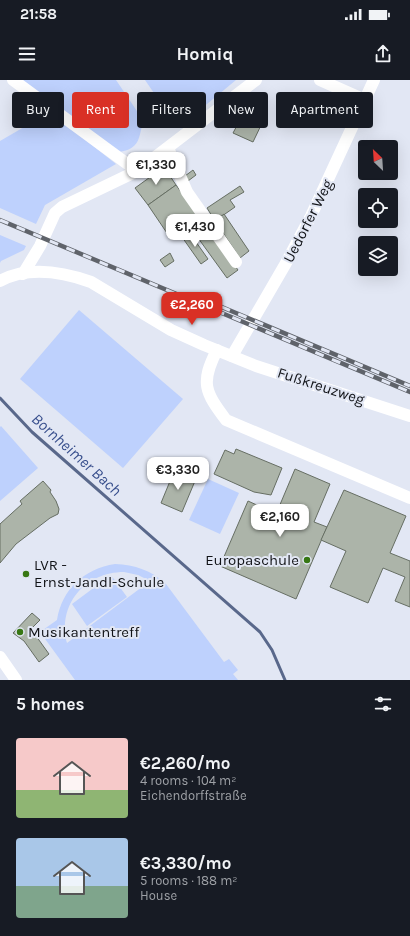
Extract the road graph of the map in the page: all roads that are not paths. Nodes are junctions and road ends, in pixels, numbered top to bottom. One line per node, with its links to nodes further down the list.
1 (13, 80): 9 (street)
2 (256, 80): 8 (street)
3 (320, 80): 5 (street)
4 (374, 80): 6 (street, Uedorfer Weg)
5 (347, 92)
6 (369, 92)
7 (352, 128): 14 (street, Uedorfer Weg)
8 (168, 148): 9 (street); 10 (street)
9 (136, 171): 11 (street)
10 (236, 262)
11 (23, 274): 12 (street, Fußkreuzweg); 13 (street, Fußkreuzweg)
12 (0, 281)
13 (217, 350): 14 (street, Fußkreuzweg); 16 (street)
14 (232, 356): 15 (street, Fußkreuzweg)
15 (410, 416)
16 (410, 498)
17 (0, 657): 18 (street)
18 (16, 680)

